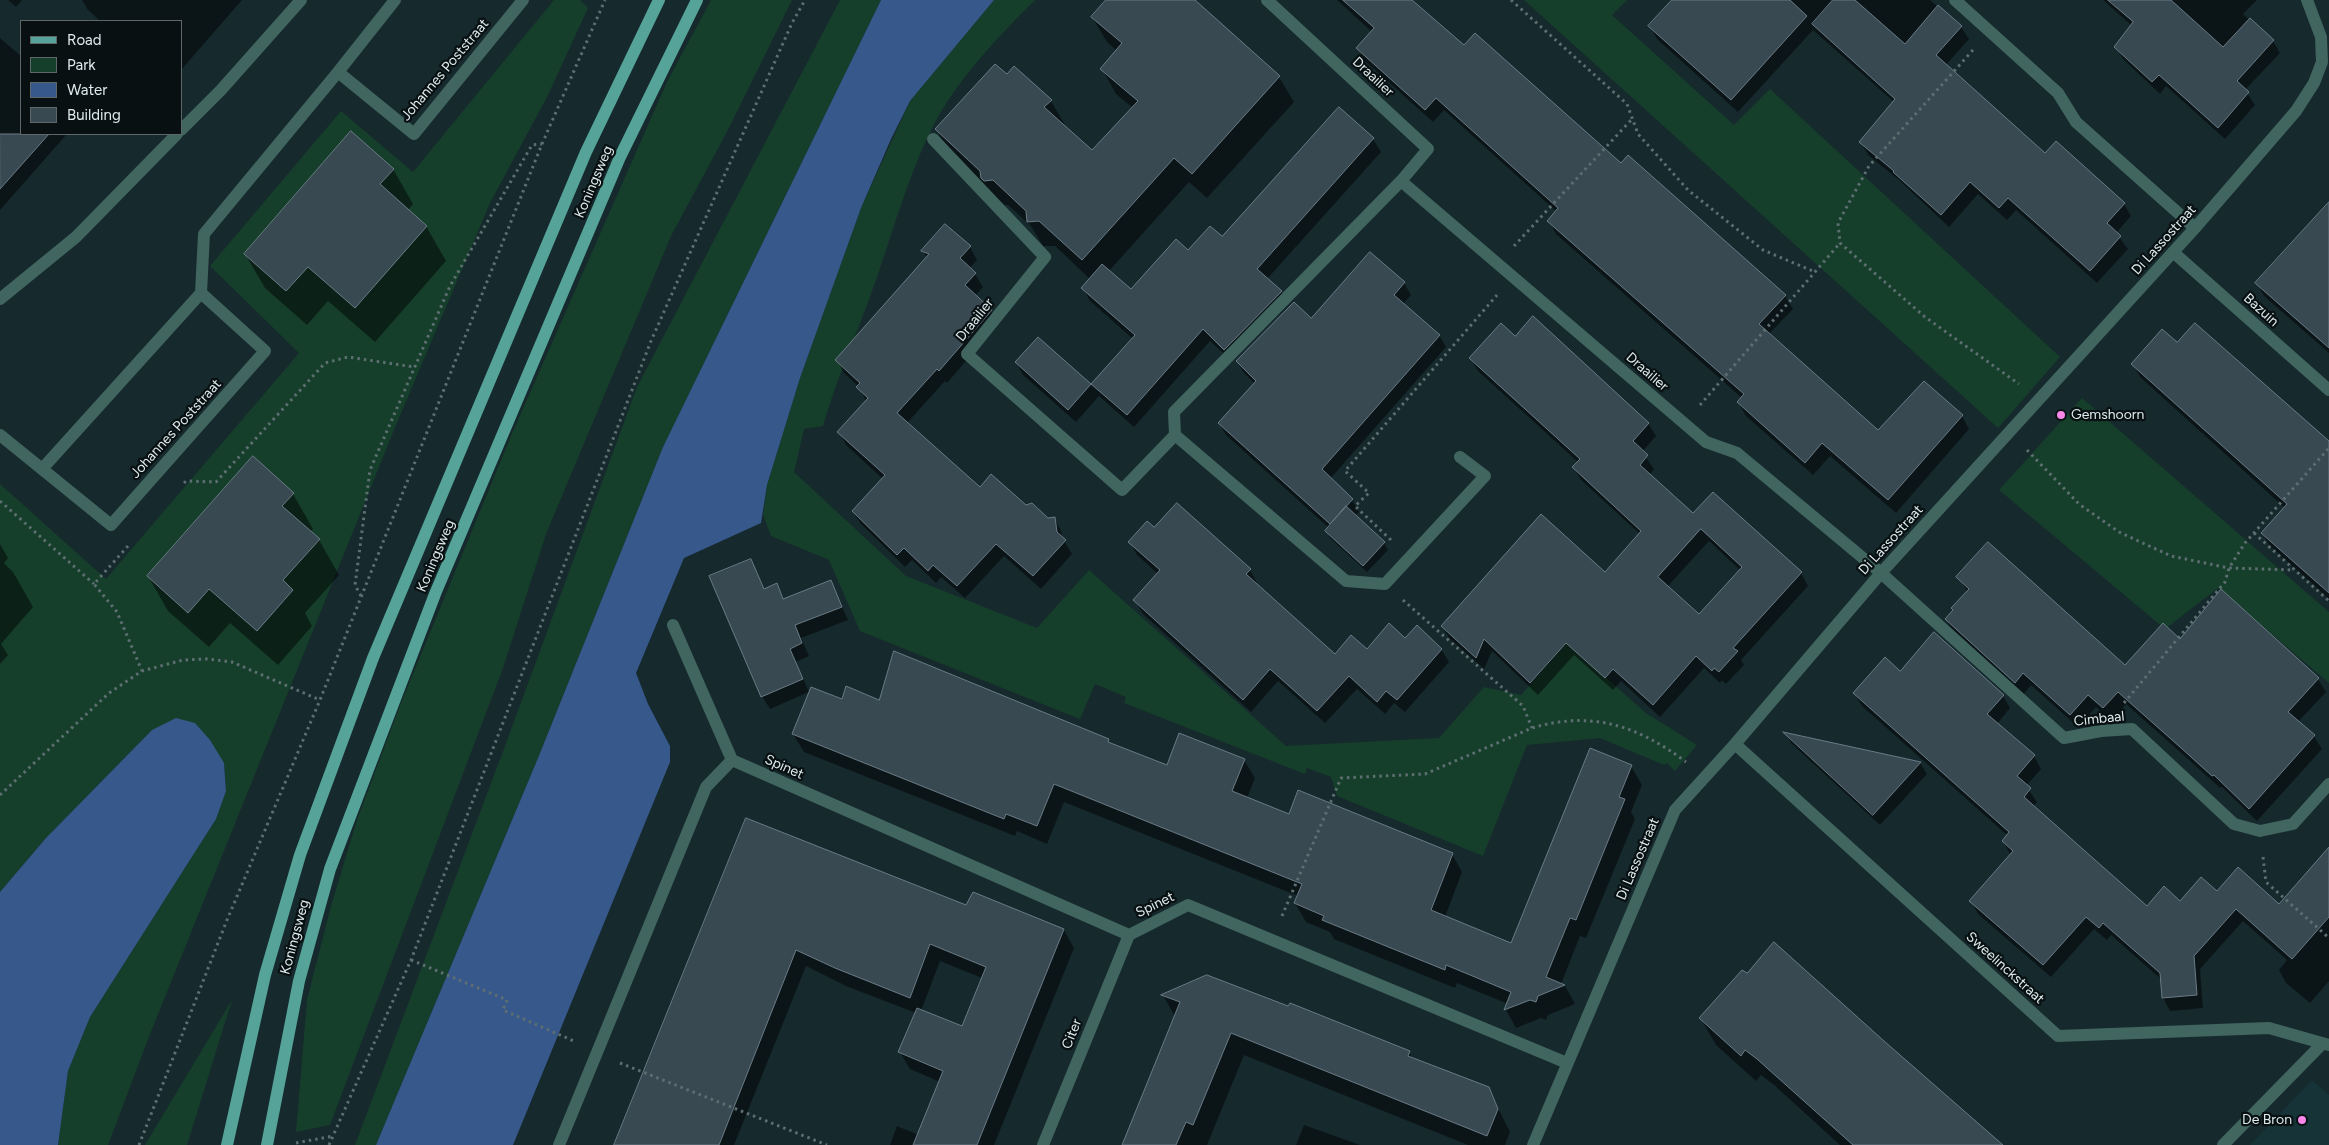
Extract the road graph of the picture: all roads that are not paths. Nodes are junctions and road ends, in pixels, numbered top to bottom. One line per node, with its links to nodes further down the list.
1 (301, 0): 11 (street)
2 (395, 0): 10 (street)
3 (523, 0): 10 (street, Johannes Poststraat)
4 (659, 0): 32 (main road, Koningsweg)
5 (697, 0): 33 (main road, Koningsweg)
6 (1267, 0): 14 (street, Draailier)
7 (1955, 0): 15 (street)
8 (2307, 0): 9 (street, Di Lassostraat)
9 (2325, 37): 15 (street, Di Lassostraat)
10 (338, 72): 17 (street)
11 (182, 129)
12 (177, 135): 18 (street)
13 (933, 140): 20 (street, Draailier)
14 (1401, 180): 20 (street, Draailier); 24 (street, Draailier)
15 (2195, 228): 16 (street, Di Lassostraat)
16 (2173, 252): 19 (street, Bazuin); 24 (street, Di Lassostraat)
17 (201, 293): 23 (street); 23 (street, Johannes Poststraat)
18 (0, 299)
19 (2329, 390)
20 (1175, 435): 22 (street)
21 (0, 436): 23 (street, Johannes Poststraat)
22 (1460, 456)
23 (42, 469)
24 (1881, 573): 26 (street, Di Lassostraat); 28 (street, Cimbaal)
25 (673, 625): 27 (street)
26 (1735, 744): 30 (street, Sweelinckstraat); 31 (street, Di Lassostraat)
27 (732, 760): 29 (street, Spinet); 34 (street)
28 (2329, 784)
29 (1129, 935): 31 (street, Spinet); 35 (street, Citer)
30 (2326, 1045): 37 (street, Sweelinckstraat)
31 (1567, 1062): 36 (street, Di Lassostraat)
32 (227, 1145)
33 (267, 1145)
34 (559, 1145)
35 (1043, 1145)
36 (1533, 1145)
37 (2223, 1145)

